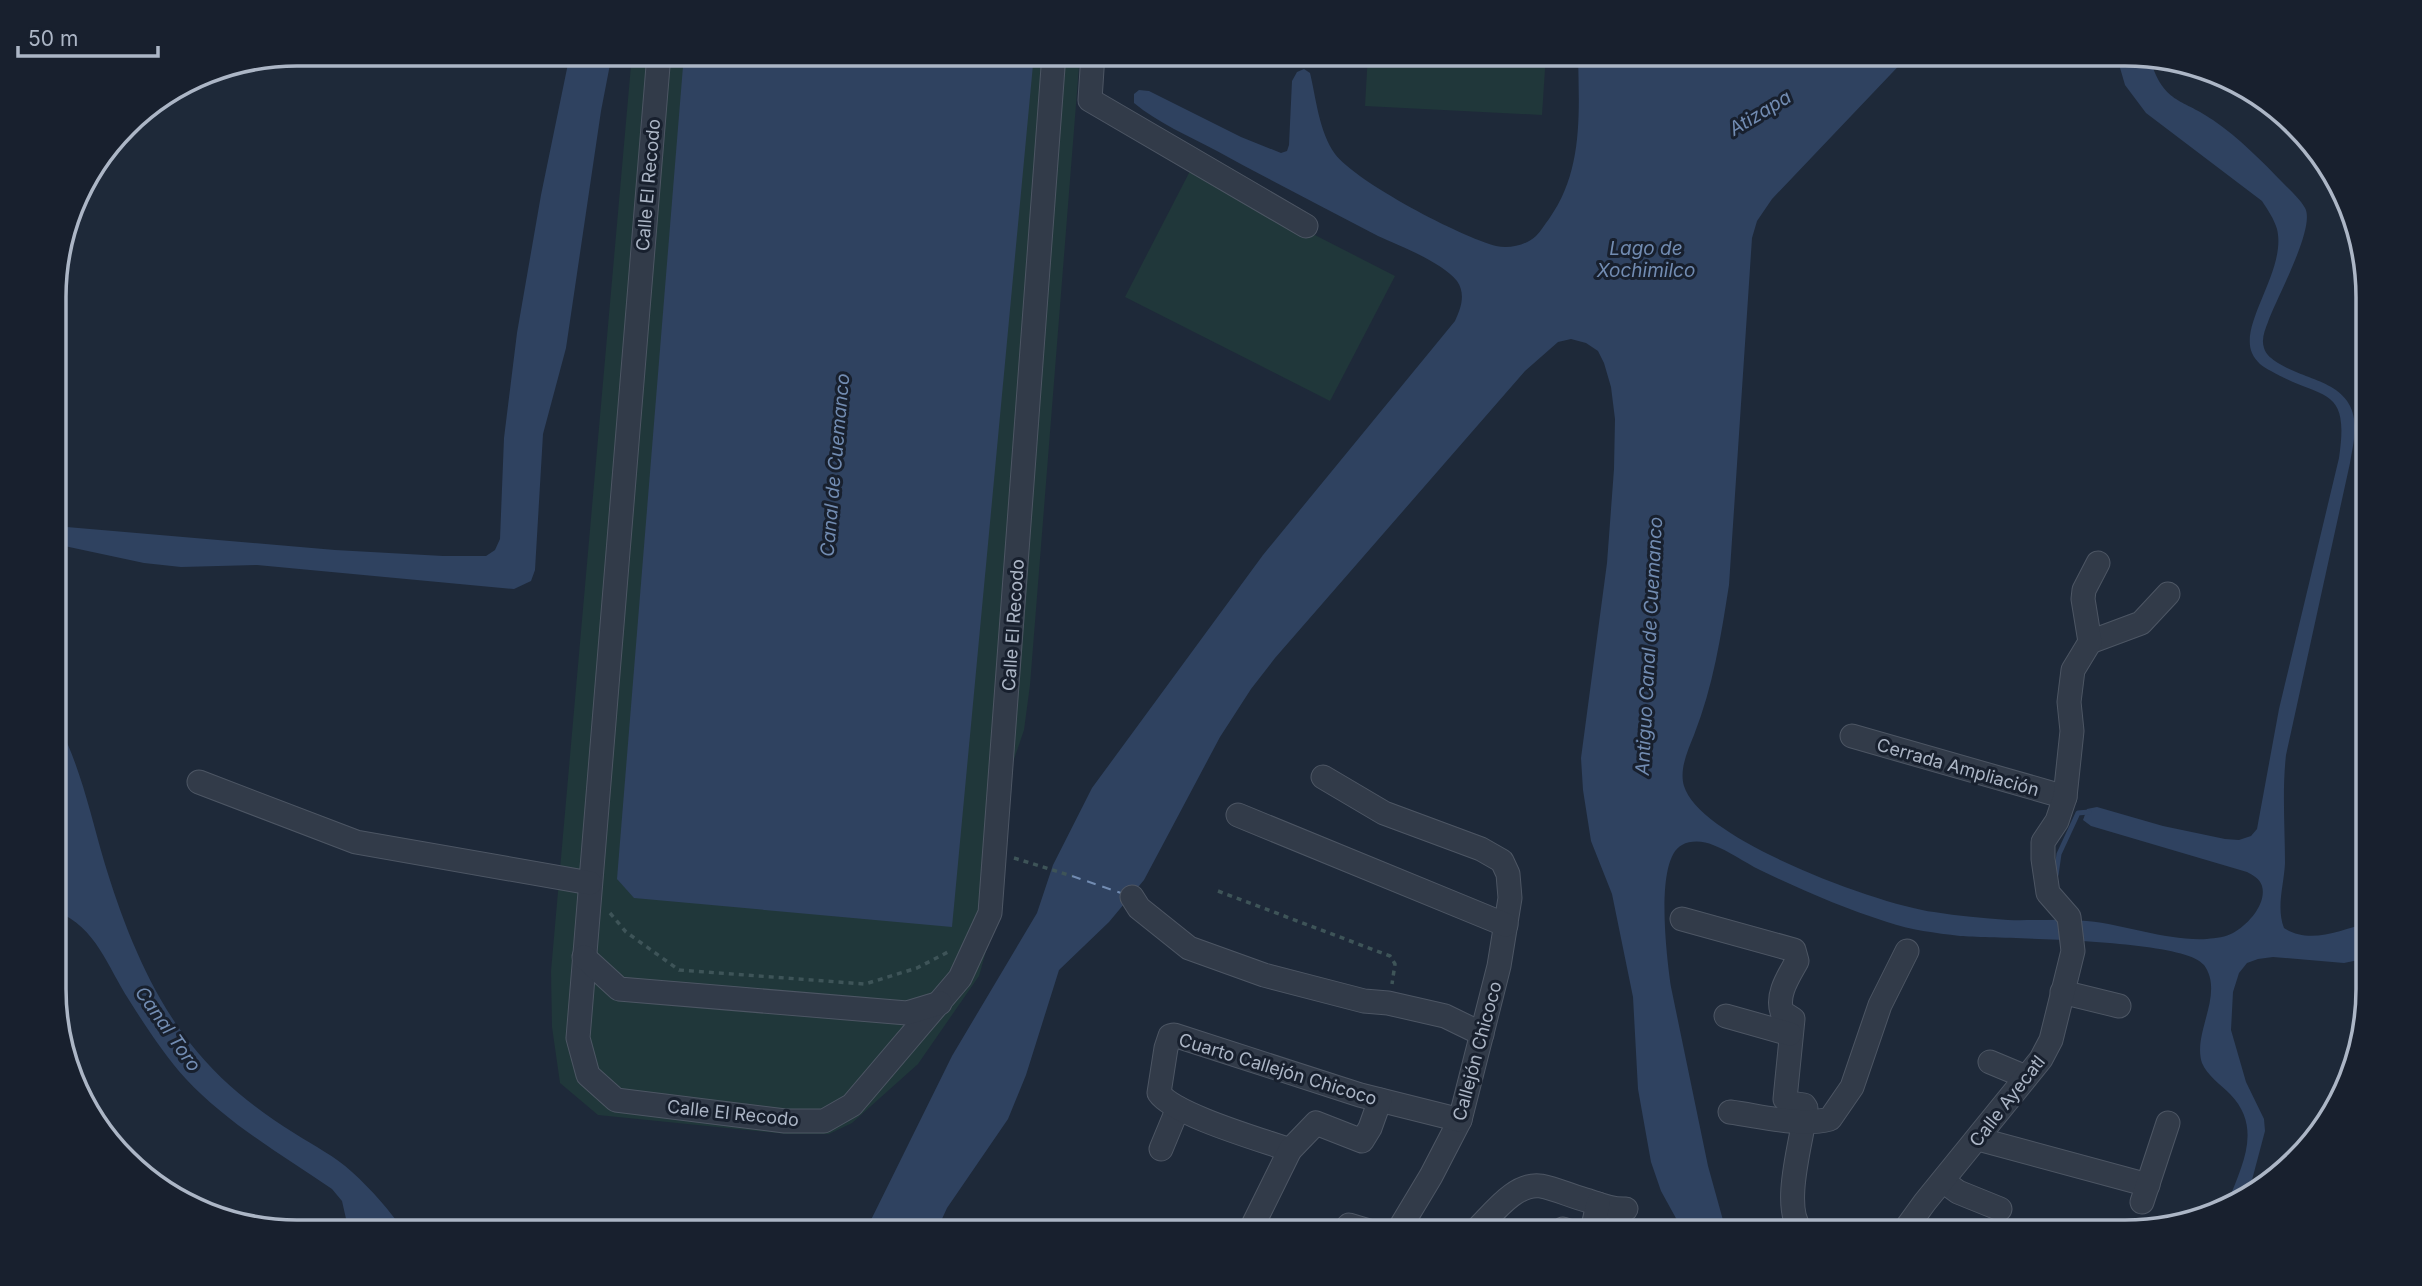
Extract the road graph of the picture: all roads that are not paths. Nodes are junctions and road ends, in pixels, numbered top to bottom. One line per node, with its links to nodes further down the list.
1 (658, 67): 13 (street, Calle El Recodo)
2 (1053, 67): 20 (street, Calle El Recodo)
3 (1092, 67): 4 (street)
4 (1306, 226)
5 (2098, 563): 7 (street)
6 (2168, 594): 7 (street)
7 (2086, 616): 11 (street)
8 (1852, 736): 11 (street, Cerrada Ampliación)
9 (1323, 777): 16 (street, Callejón Chicoco)
10 (199, 782): 13 (street)
11 (2065, 797): 19 (street, Calle Ayecatl)
12 (1238, 815): 16 (street)
13 (590, 886): 18 (street, Calle El Recodo)
14 (1132, 897): 23 (street)
15 (1682, 919): 24 (street)
16 (1506, 925): 23 (street, Callejón Chicoco)
17 (1907, 951): 31 (street)
18 (584, 957): 20 (street); 20 (street, Calle El Recodo)
19 (2062, 992): 21 (street); 26 (street, Calle Ayecatl)
20 (940, 1003)
21 (2119, 1006)
22 (1726, 1016): 24 (street)
23 (1482, 1034): 30 (street, Callejón Chicoco)
24 (1790, 1034): 31 (street)
25 (1990, 1062): 26 (street)
26 (2026, 1077): 33 (street, Calle Ayecatl)
27 (1380, 1100): 28 (street, Cuarto Callejón Chicoco); 30 (street, Cuarto Callejón Chicoco); 35 (street)
28 (1178, 1108): 34 (street); 35 (street)
29 (1730, 1112): 31 (street)
30 (1460, 1120): 41 (street, Callejón Chicoco)
31 (1805, 1122): 44 (street)
32 (2168, 1123): 33 (street)
33 (1978, 1139): 36 (street, Calle Ayecatl)
34 (1161, 1149)
35 (1290, 1150): 40 (street)
36 (1943, 1181): 39 (street); 45 (street, Calle Ayecatl)
37 (1598, 1204): 38 (street); 42 (street); 43 (street)
38 (1626, 1209)
39 (2000, 1209)
40 (1256, 1219)
41 (1404, 1219)
42 (1488, 1219)
43 (1595, 1219)
44 (1795, 1219)
45 (1915, 1219)

